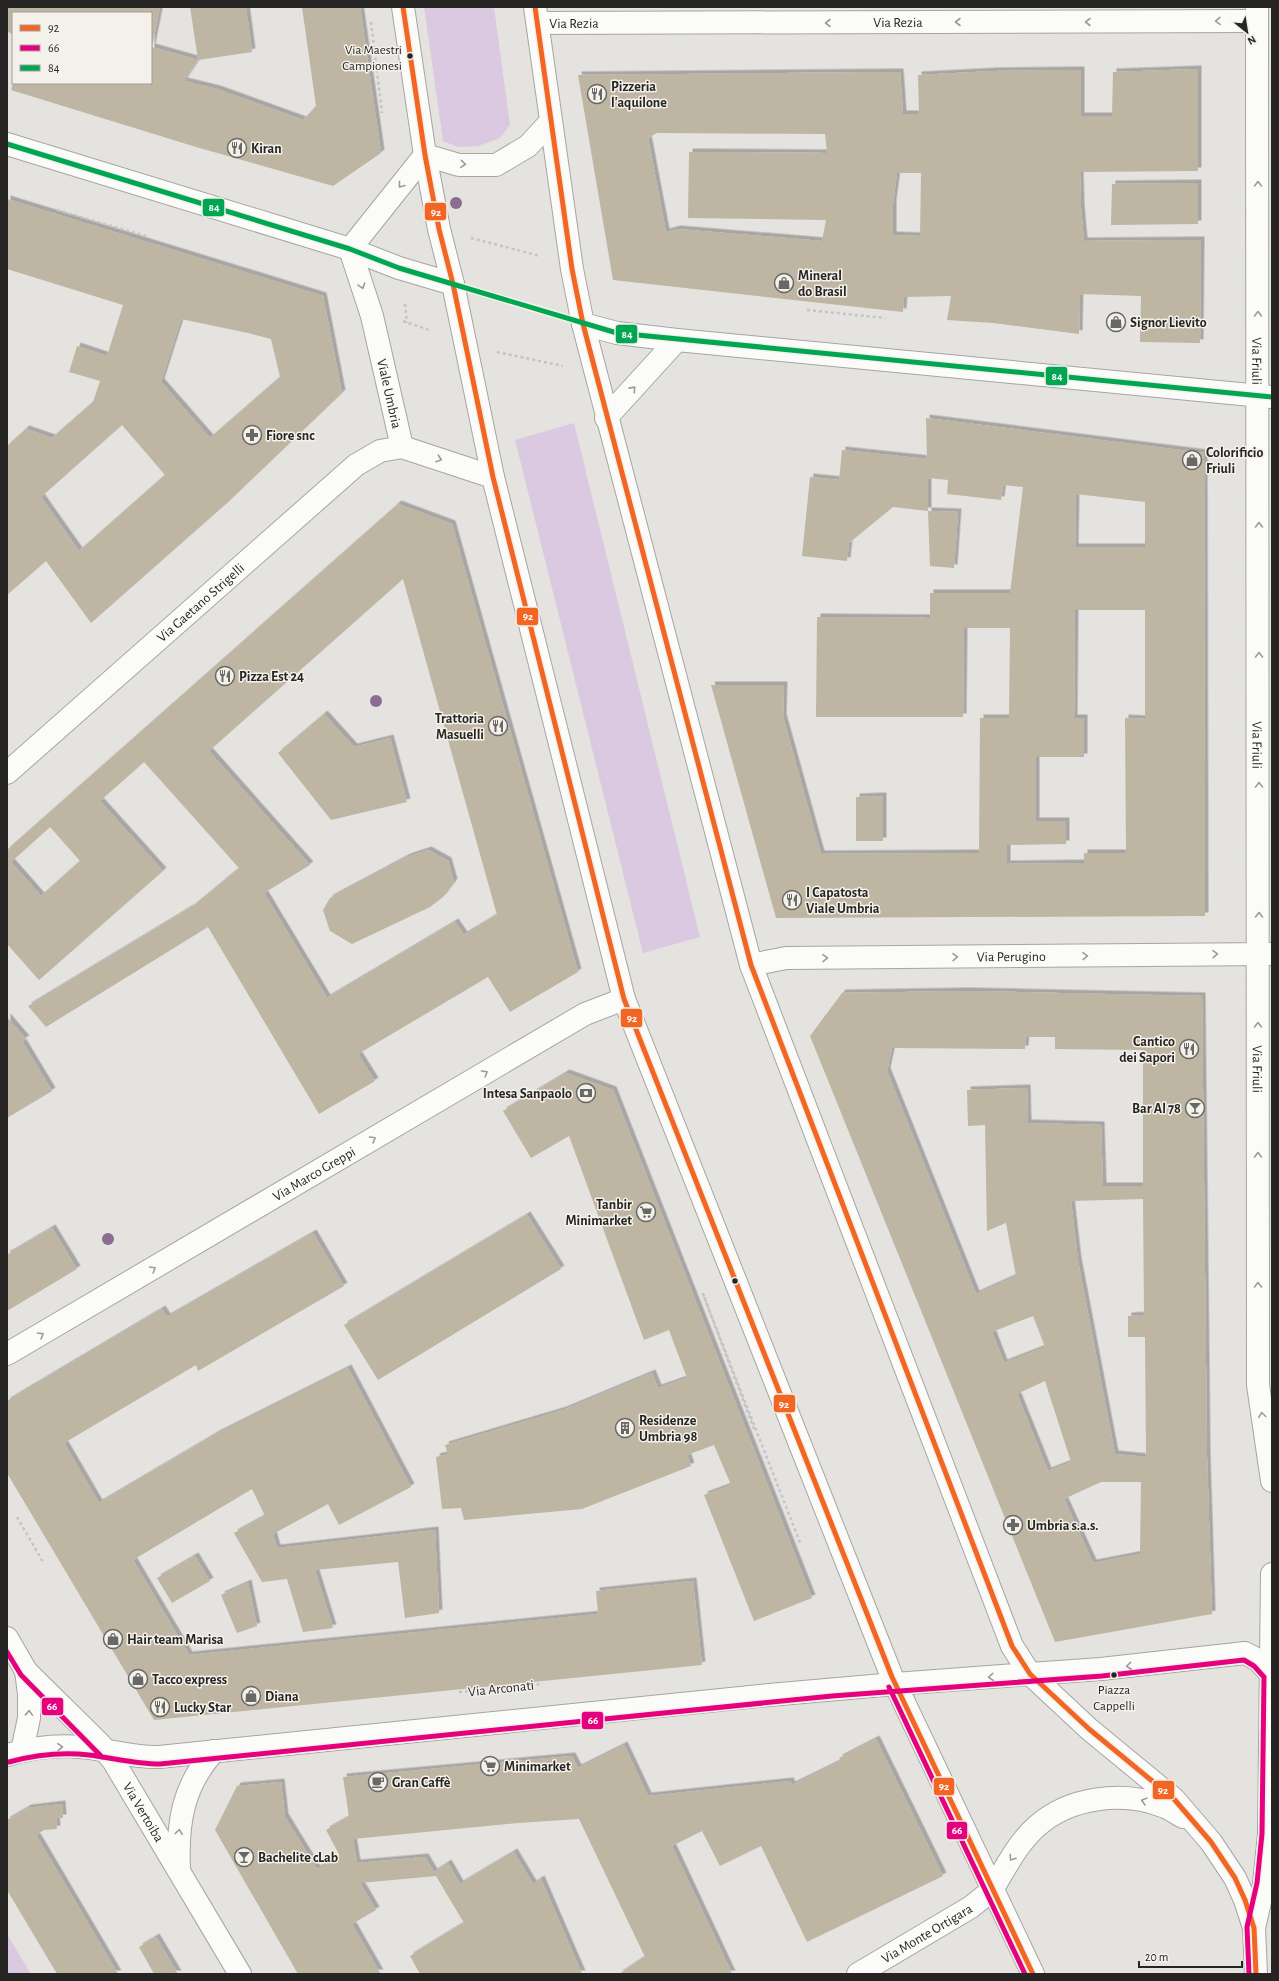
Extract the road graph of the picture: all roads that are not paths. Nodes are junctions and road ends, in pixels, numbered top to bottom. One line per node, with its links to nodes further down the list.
1 (403, 7): 6 (street)
2 (1257, 14): 3 (street, Via Rezia, one-way to 3); 11 (street, Via Friuli, one-way to 2)
3 (537, 15): 4 (street)
4 (551, 121): 6 (street, one-way to 4); 9 (street)
5 (7, 144): 7 (street)
6 (425, 155): 7 (street, one-way to 7); 8 (street)
7 (350, 249): 8 (street); 13 (street, Viale Umbria, one-way to 13)
8 (453, 284): 14 (street)
9 (583, 324): 10 (street); 12 (street)
10 (677, 340): 11 (street); 12 (street, one-way to 10)
11 (1265, 396): 16 (street, Via Friuli, one-way to 11)
12 (606, 418): 17 (street)
13 (402, 446): 14 (street, Viale Umbria, one-way to 14); 15 (street, Via Gaetano Strigelli)
14 (493, 477): 18 (street)
15 (7, 773)
16 (1265, 954): 17 (street, Via Perugino, one-way to 16); 20 (street, Via Friuli, one-way to 16)
17 (751, 965): 24 (street)
18 (624, 999): 19 (street, Via Marco Greppi, one-way to 18); 26 (street)
19 (7, 1354)
20 (1272, 1481)
21 (1272, 1574): 25 (street)
22 (7, 1638): 23 (street)
23 (26, 1670): 28 (street, Via Vertoiba); 29 (street, one-way to 23)
24 (1030, 1674): 25 (street, one-way to 24); 26 (street, one-way to 26); 30 (street)
25 (1272, 1674): 33 (street)
26 (895, 1684): 27 (street); 32 (street)
27 (214, 1751): 28 (street); 31 (street, Via Vertoiba, one-way to 27)
28 (107, 1752): 29 (street, one-way to 28); 31 (street, Via Vertoiba)
29 (14, 1753)
30 (1211, 1842): 32 (street, Via Monte Ortigara, one-way to 32); 33 (street)
31 (179, 1871): 34 (street, Via Vertoiba)
32 (992, 1890): 35 (street, Via Monte Ortigara); 36 (street)
33 (1254, 1928): 37 (street)
34 (240, 1974)
35 (858, 1974)
36 (1033, 1974)
37 (1256, 1974)

